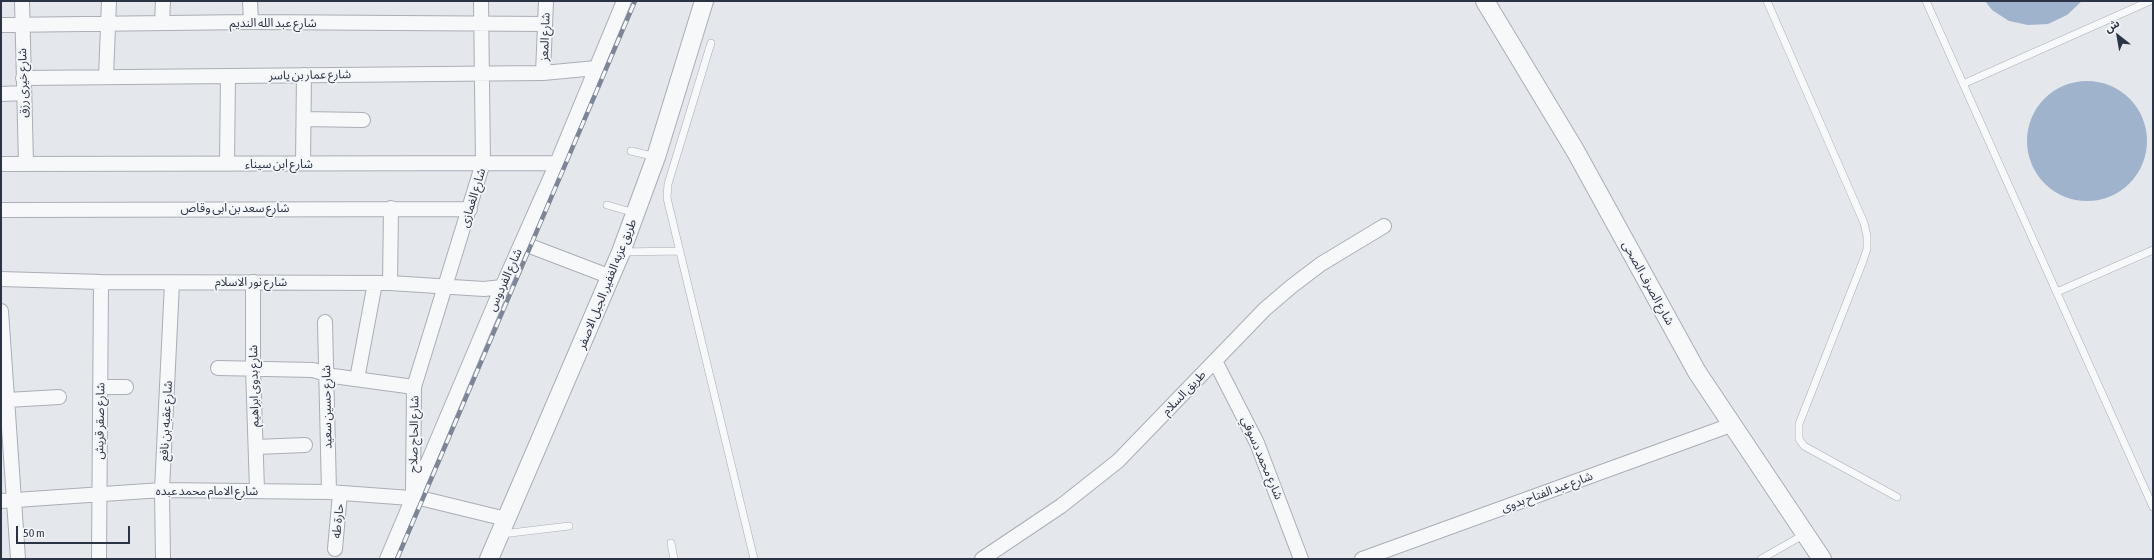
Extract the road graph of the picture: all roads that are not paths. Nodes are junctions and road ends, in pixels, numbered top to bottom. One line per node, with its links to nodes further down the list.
1 (22, 1): 18 (street, شارع خيرى رزق)
2 (109, 1): 14 (street)
3 (163, 1): 15 (street)
4 (250, 1): 13 (street)
5 (481, 1): 16 (street, شارع الغمازى)
6 (546, 1): 17 (street, شارع المعز)
7 (624, 1): 21 (street, شارع الفردوس)
8 (704, 1): 34 (street, طريق عزبه الغفير, الجبل الاصفر)
9 (1485, 1): 73 (street, شارع الصرف الصحى)
10 (1767, 1): 80 (lane)
11 (1926, 1): 28 (lane)
12 (2150, 1): 28 (lane)
13 (250, 22): 15 (street, شارع عبد الله النديم); 16 (street, شارع عبد الله النديم)
14 (108, 24): 15 (street, شارع عبد الله النديم); 18 (street, شارع عبد الله النديم); 26 (street)
15 (162, 24)
16 (482, 24): 17 (street, شارع عبد الله النديم); 23 (street, شارع الغمازى)
17 (545, 24): 22 (street, شارع المعز)
18 (22, 25): 19 (street, شارع عبد الله النديم); 27 (street, شارع خيرى رزق)
19 (1, 26)
20 (711, 43): 48 (lane)
21 (596, 68): 22 (street, شارع عمار بن ياسر); 37 (street, شارع الفردوس)
22 (543, 73): 23 (street, شارع عمار بن ياسر)
23 (484, 74): 24 (street, شارع عمار بن ياسر); 36 (street, شارع الغمازى)
24 (304, 75): 25 (street, شارع عمار بن ياسر); 31 (street)
25 (228, 76): 26 (street, شارع عمار بن ياسر); 40 (street)
26 (106, 77): 27 (street, شارع عمار بن ياسر)
27 (23, 78): 29 (street, شارع خيرى رزق)
28 (1963, 84): 60 (lane)
29 (24, 93): 30 (street); 39 (street, شارع خيرى رزق)
30 (1, 94)
31 (304, 119): 32 (street); 35 (street)
32 (363, 120)
33 (631, 151): 34 (lane)
34 (656, 157): 45 (street, طريق عزبه الغفير, الجبل الاصفر)
35 (303, 163): 36 (street, شارع ابن سيناء); 40 (street, شارع ابن سيناء)
36 (483, 163): 37 (street, شارع ابن سيناء); 43 (street, شارع الغمازى)
37 (557, 163): 47 (street, شارع الفردوس)
38 (1, 164): 39 (street, شارع ابن سيناء)
39 (26, 164): 40 (street, شارع ابن سيناء)
40 (227, 164)
41 (607, 205): 45 (lane)
42 (391, 208): 43 (street, شارع سعد بن ابى وقاص); 44 (street, شارع سعد بن ابى وقاص); 57 (street)
43 (470, 209): 58 (street, شارع الغمازى)
44 (1, 210)
45 (635, 214): 50 (street, طريق عزبه الغفير, الجبل الاصفر)
46 (1384, 226): 63 (street, طريق السلام)
47 (522, 243): 51 (street); 59 (street, شارع الفردوس)
48 (680, 250): 50 (lane); 95 (lane)
49 (2153, 250): 60 (lane)
50 (621, 252): 51 (street, طريق عزبه الغفير, الجبل الاصفر)
51 (611, 277): 84 (street, طريق عزبه الغفير, الجبل الاصفر)
52 (1, 279): 53 (street, شارع نور الاسلام)
53 (101, 282): 55 (street, شارع نور الاسلام); 68 (street, شارع صقر قريش)
54 (253, 282): 55 (street, شارع نور الاسلام); 56 (street, شارع نور الاسلام); 65 (street, شارع بدوى ابراهيم)
55 (172, 283): 76 (street, شارع عقبه بن نافع)
56 (375, 283): 57 (street, شارع نور الاسلام); 67 (street)
57 (390, 283): 58 (street, شارع نور الاسلام)
58 (446, 285): 59 (street, شارع نور الاسلام); 70 (street, شارع الغمازى)
59 (502, 287): 81 (street, شارع الفردوس)
60 (2057, 292): 83 (lane)
61 (1, 311): 72 (street)
62 (325, 322): 66 (street, شارع حسين سعيد)
63 (1215, 361): 96 (street, طريق السلام); 97 (street, شارع محمد دسوقي)
64 (218, 368): 65 (street, شارع الحاج صلاح)
65 (253, 368): 66 (street, شارع الحاج صلاح); 75 (street, شارع بدوى ابراهيم)
66 (326, 375): 67 (street, شارع الحاج صلاح); 78 (street, شارع حسين سعيد)
67 (357, 379): 70 (street, شارع الحاج صلاح)
68 (100, 387): 69 (street); 79 (street, شارع صقر قريش)
69 (126, 387)
70 (414, 387): 81 (street, شارع الحاج صلاح)
71 (59, 397): 72 (street)
72 (7, 400): 82 (street)
73 (1731, 424): 86 (street, شارع الصرف الصحى); 98 (street, شارع عبد الفتاح بدوى)
74 (304, 445): 75 (street)
75 (256, 447): 77 (street, شارع بدوى ابراهيم)
76 (162, 490): 77 (street, شارع الامام محمد عبده); 79 (street, شارع الامام محمد عبده); 91 (street, شارع عقبه بن نافع)
77 (257, 490): 78 (street, شارع الامام محمد عبده)
78 (335, 493): 81 (street, شارع الامام محمد عبده); 88 (street, حارة طه)
79 (99, 494): 82 (street, شارع الامام محمد عبده); 90 (street, شارع صقر قريش)
80 (1898, 497)
81 (413, 498): 84 (street, شارع الامام محمد عبده); 92 (street, شارع الفردوس)
82 (7, 500): 89 (street)
83 (2153, 507)
84 (503, 526): 85 (lane); 93 (street, طريق عزبه الغفير, الجبل الاصفر)
85 (569, 526)
86 (1805, 534): 99 (lane); 100 (street, شارع الصرف الصحى)
87 (671, 543): 94 (lane)
88 (335, 549)
89 (18, 559)
90 (99, 559)
91 (163, 559)
92 (387, 559)
93 (490, 559)
94 (674, 559)
95 (754, 559)
96 (982, 559)
97 (1301, 559)
98 (1362, 559)
99 (1761, 559)
100 (1822, 559)

